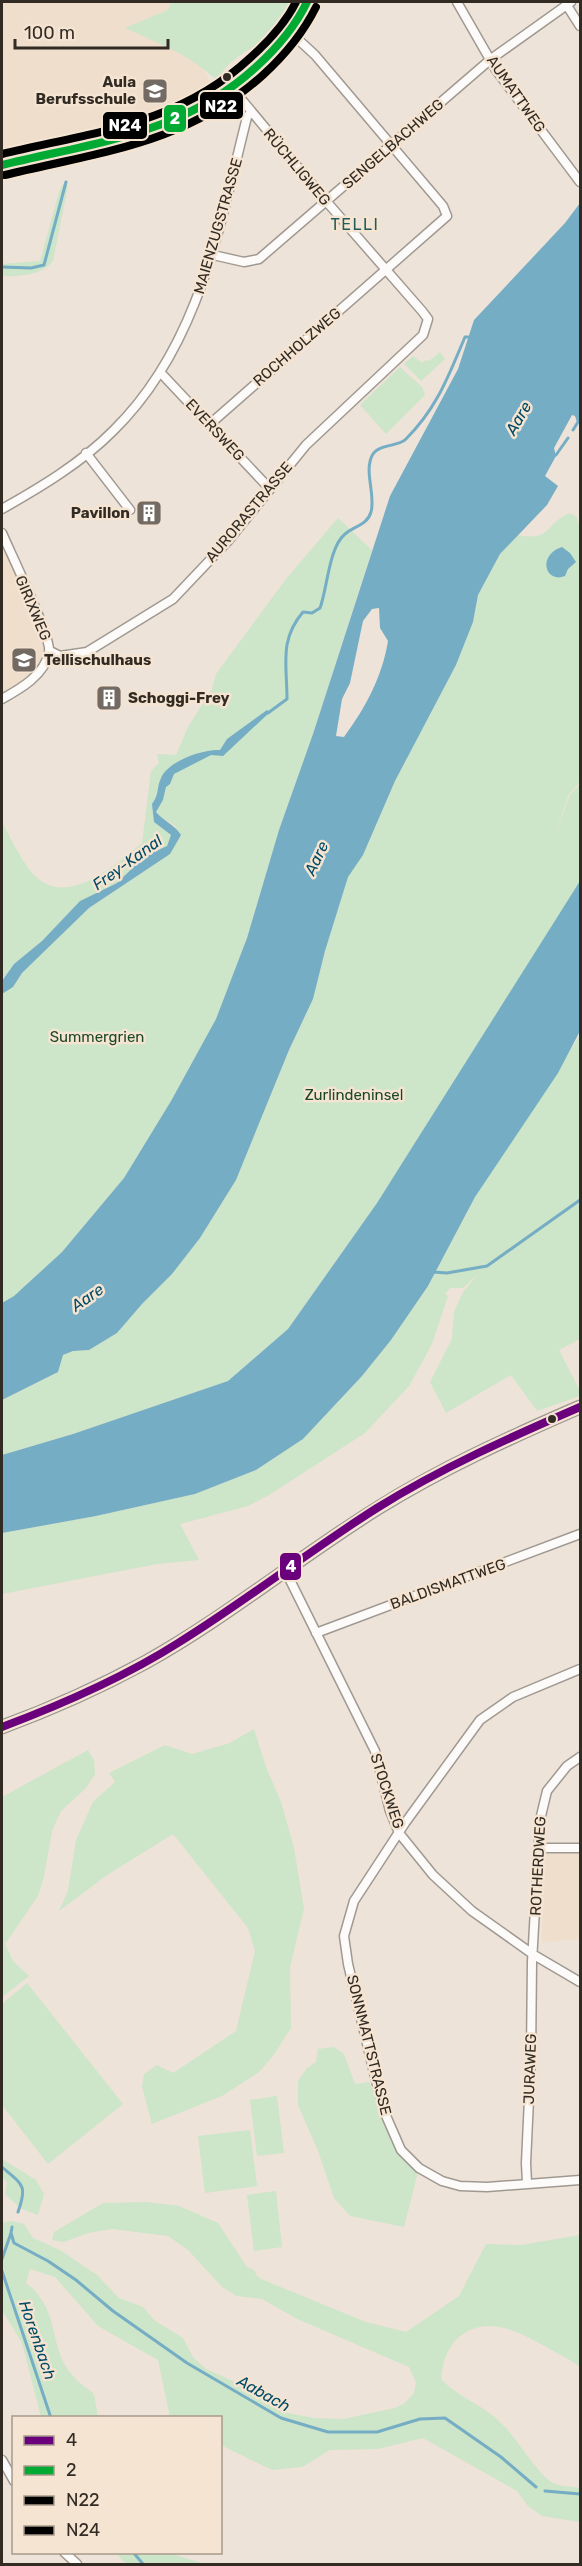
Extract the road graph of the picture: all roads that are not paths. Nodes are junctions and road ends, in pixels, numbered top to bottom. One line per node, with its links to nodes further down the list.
1 (308, 2): 5 (main road)
2 (457, 2): 6 (street, AUMATTWEG)
3 (568, 3): 4 (street, SENGELBACHWEG); 6 (street, SENGELBACHWEG)
4 (580, 26)
5 (290, 32): 7 (main road); 9 (street)
6 (491, 59): 9 (street, SENGELBACHWEG); 11 (street, AUMATTWEG)
7 (232, 88): 8 (street, RÜCHLIGWEG); 10 (main road)
8 (251, 112): 12 (street, RÜCHLIGWEG); 13 (street, MAIENZUGSTRASSE)
9 (393, 145): 12 (street, SENGELBACHWEG); 14 (street, ROCHHOLZWEG)
10 (2, 165)
11 (580, 182)
12 (326, 201): 13 (street, SENGELBACHWEG); 14 (street, RÜCHLIGWEG)
13 (213, 255): 16 (street, MAIENZUGSTRASSE)
14 (385, 270): 15 (street, RÜCHLIGWEG); 17 (street, ROCHHOLZWEG)
15 (426, 329): 19 (street, AURORASTRASSE)
16 (160, 372): 17 (street, EVERSWEG); 18 (street, MAIENZUGSTRASSE)
17 (210, 424): 19 (street, EVERSWEG)
18 (86, 453): 20 (street, MAIENZUGSTRASSE); 21 (street)
19 (269, 488): 23 (street, AURORASTRASSE)
20 (2, 509)
21 (130, 510)
22 (2, 533): 23 (street, GIRIXWEG)
23 (50, 651): 24 (street, GIRIXWEG)
24 (2, 699)
25 (580, 1407): 27 (main road)
26 (580, 1534): 28 (street, BALDISMATTWEG)
27 (285, 1570): 28 (street, STOCKWEG); 30 (main road)
28 (316, 1633): 32 (street, STOCKWEG)
29 (580, 1669): 32 (street, SONNMATTSTRASSE)
30 (2, 1727)
31 (580, 1757): 33 (street, ROTHERDWEG)
32 (399, 1833): 35 (street, STOCKWEG); 38 (street, SONNMATTSTRASSE)
33 (538, 1848): 34 (street); 35 (street, ROTHERDWEG)
34 (580, 1848)
35 (534, 1955): 36 (street, STOCKWEG); 38 (street, JURAWEG)
36 (580, 1982)
37 (580, 2180): 38 (street, SONNMATTSTRASSE)
38 (527, 2183)
39 (2, 2460): 40 (street)
40 (12, 2478)
41 (65, 2554): 42 (street)
42 (77, 2565)

